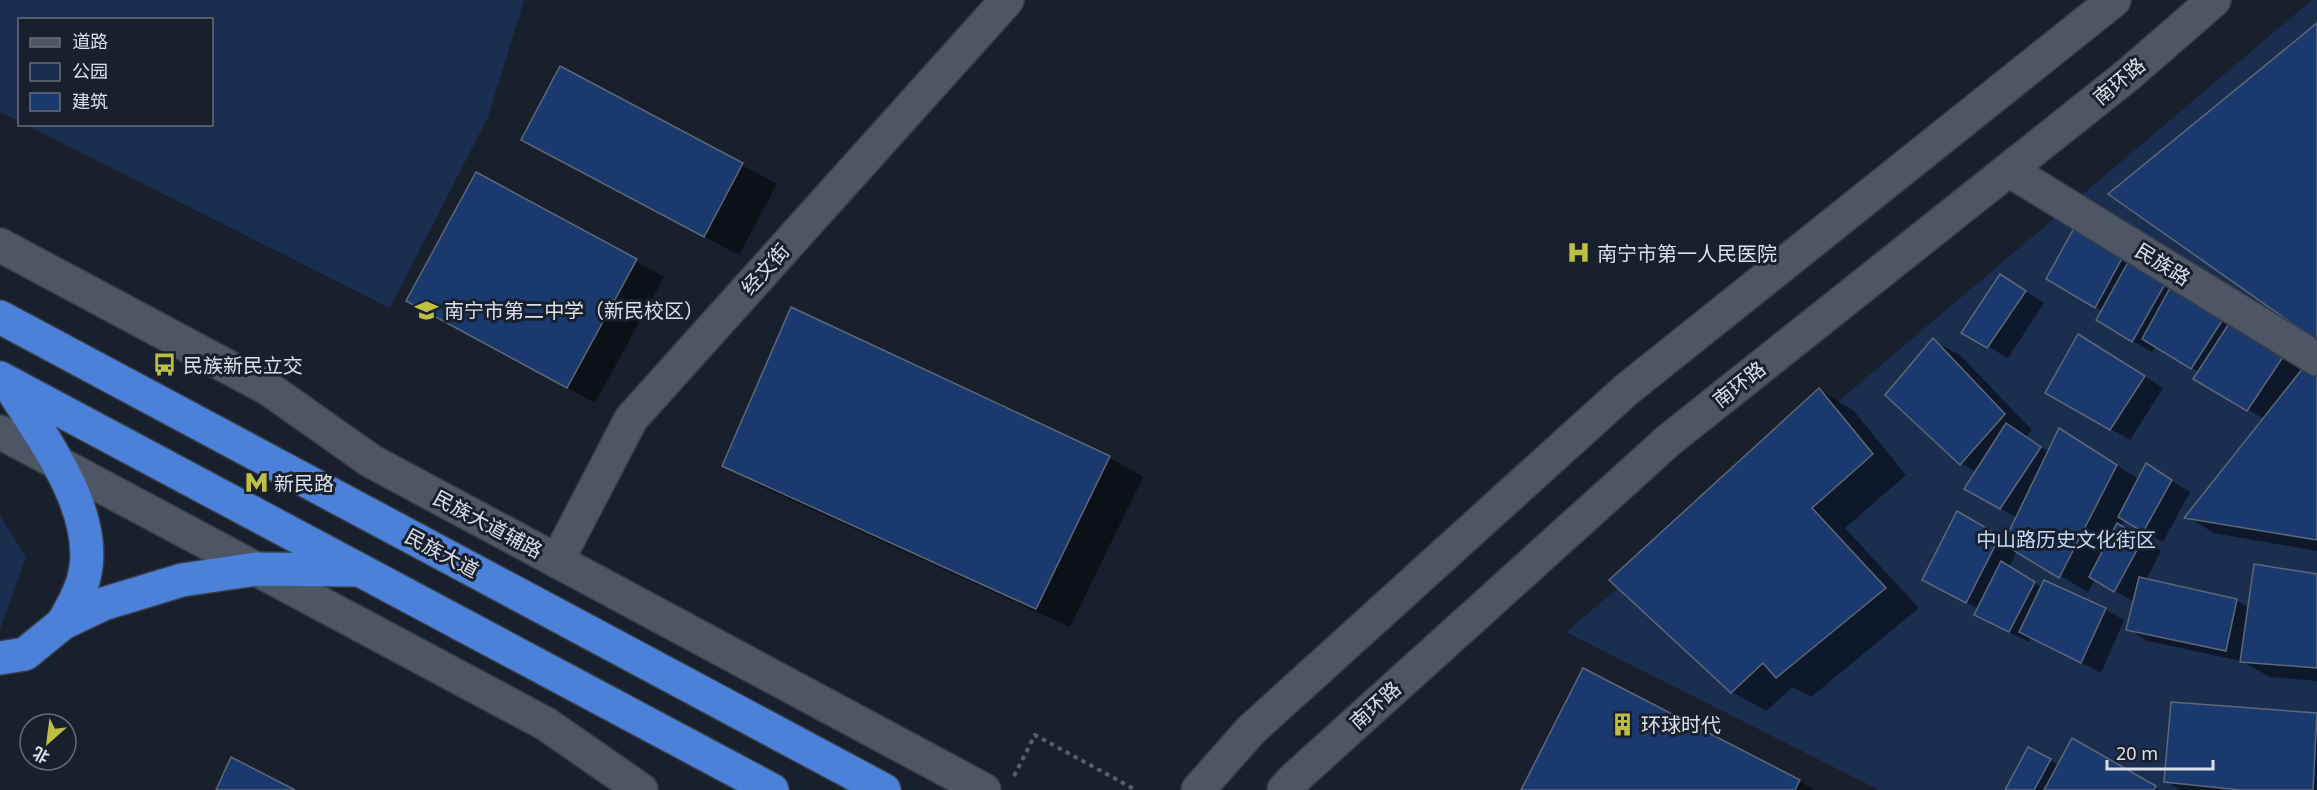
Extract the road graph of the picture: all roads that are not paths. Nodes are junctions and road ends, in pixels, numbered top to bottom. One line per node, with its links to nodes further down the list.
1 (1007, 0): 11 (street, 经文街)
2 (2114, 0): 21 (street)
3 (2214, 0): 4 (street, 南环路)
4 (2009, 170): 7 (street, 民族路); 16 (street, 南环路)
5 (0, 245): 11 (street, 民族大道辅路)
6 (0, 317): 20 (highway, 民族大道)
7 (2317, 359)
8 (4, 380): 10 (highway); 13 (highway)
9 (0, 432): 10 (street)
10 (58, 463): 12 (street); 14 (highway)
11 (556, 561): 17 (street, 民族大道辅路)
12 (256, 569): 13 (highway); 14 (highway); 18 (street)
13 (360, 570): 19 (highway)
14 (63, 623): 15 (highway)
15 (0, 658)
16 (1290, 784)
17 (998, 785)
18 (640, 790)
19 (772, 790)
20 (884, 790)
21 (1198, 790)

